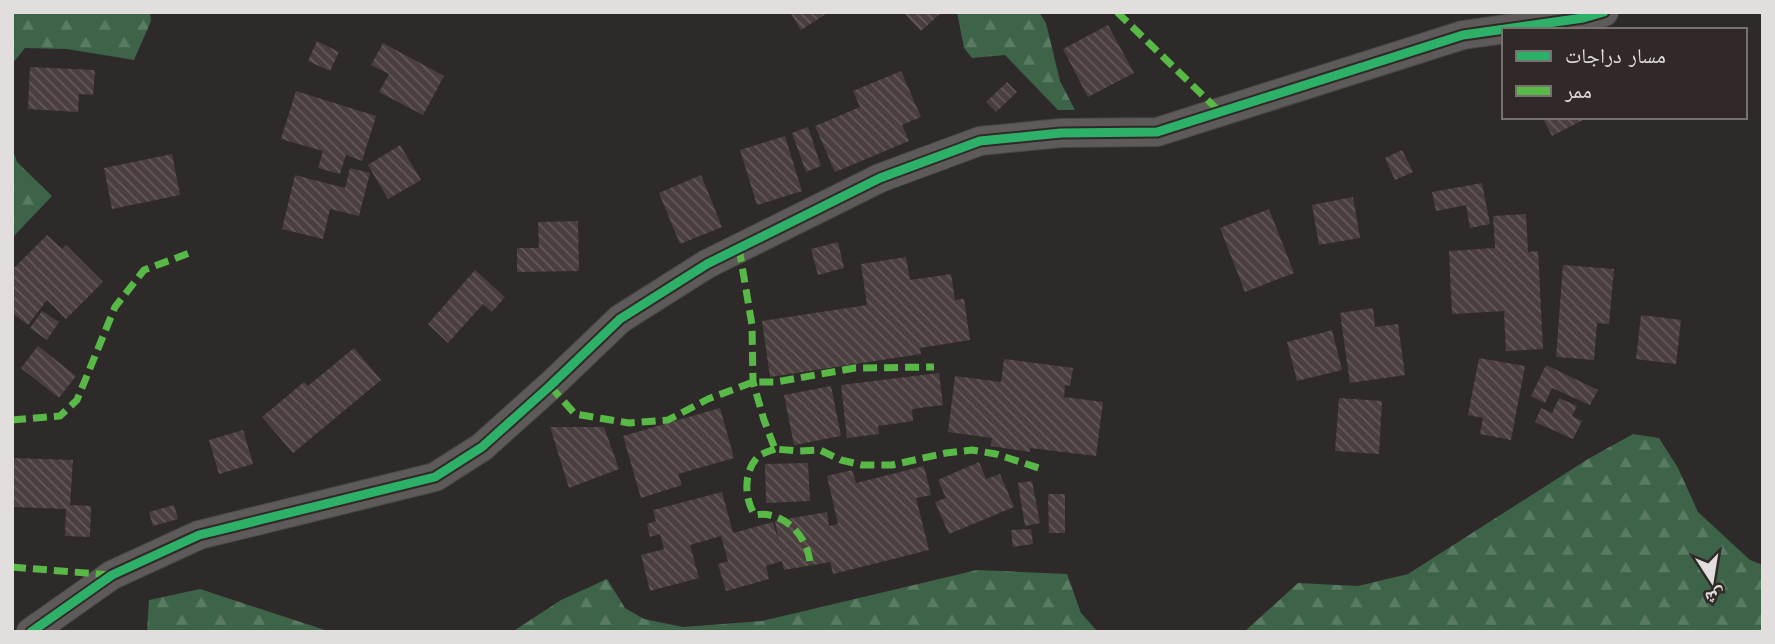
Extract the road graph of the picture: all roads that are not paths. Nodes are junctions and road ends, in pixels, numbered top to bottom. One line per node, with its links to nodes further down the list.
1 (1604, 12): 2 (street)
2 (1512, 28)
3 (1502, 29): 4 (street)
4 (31, 632)

